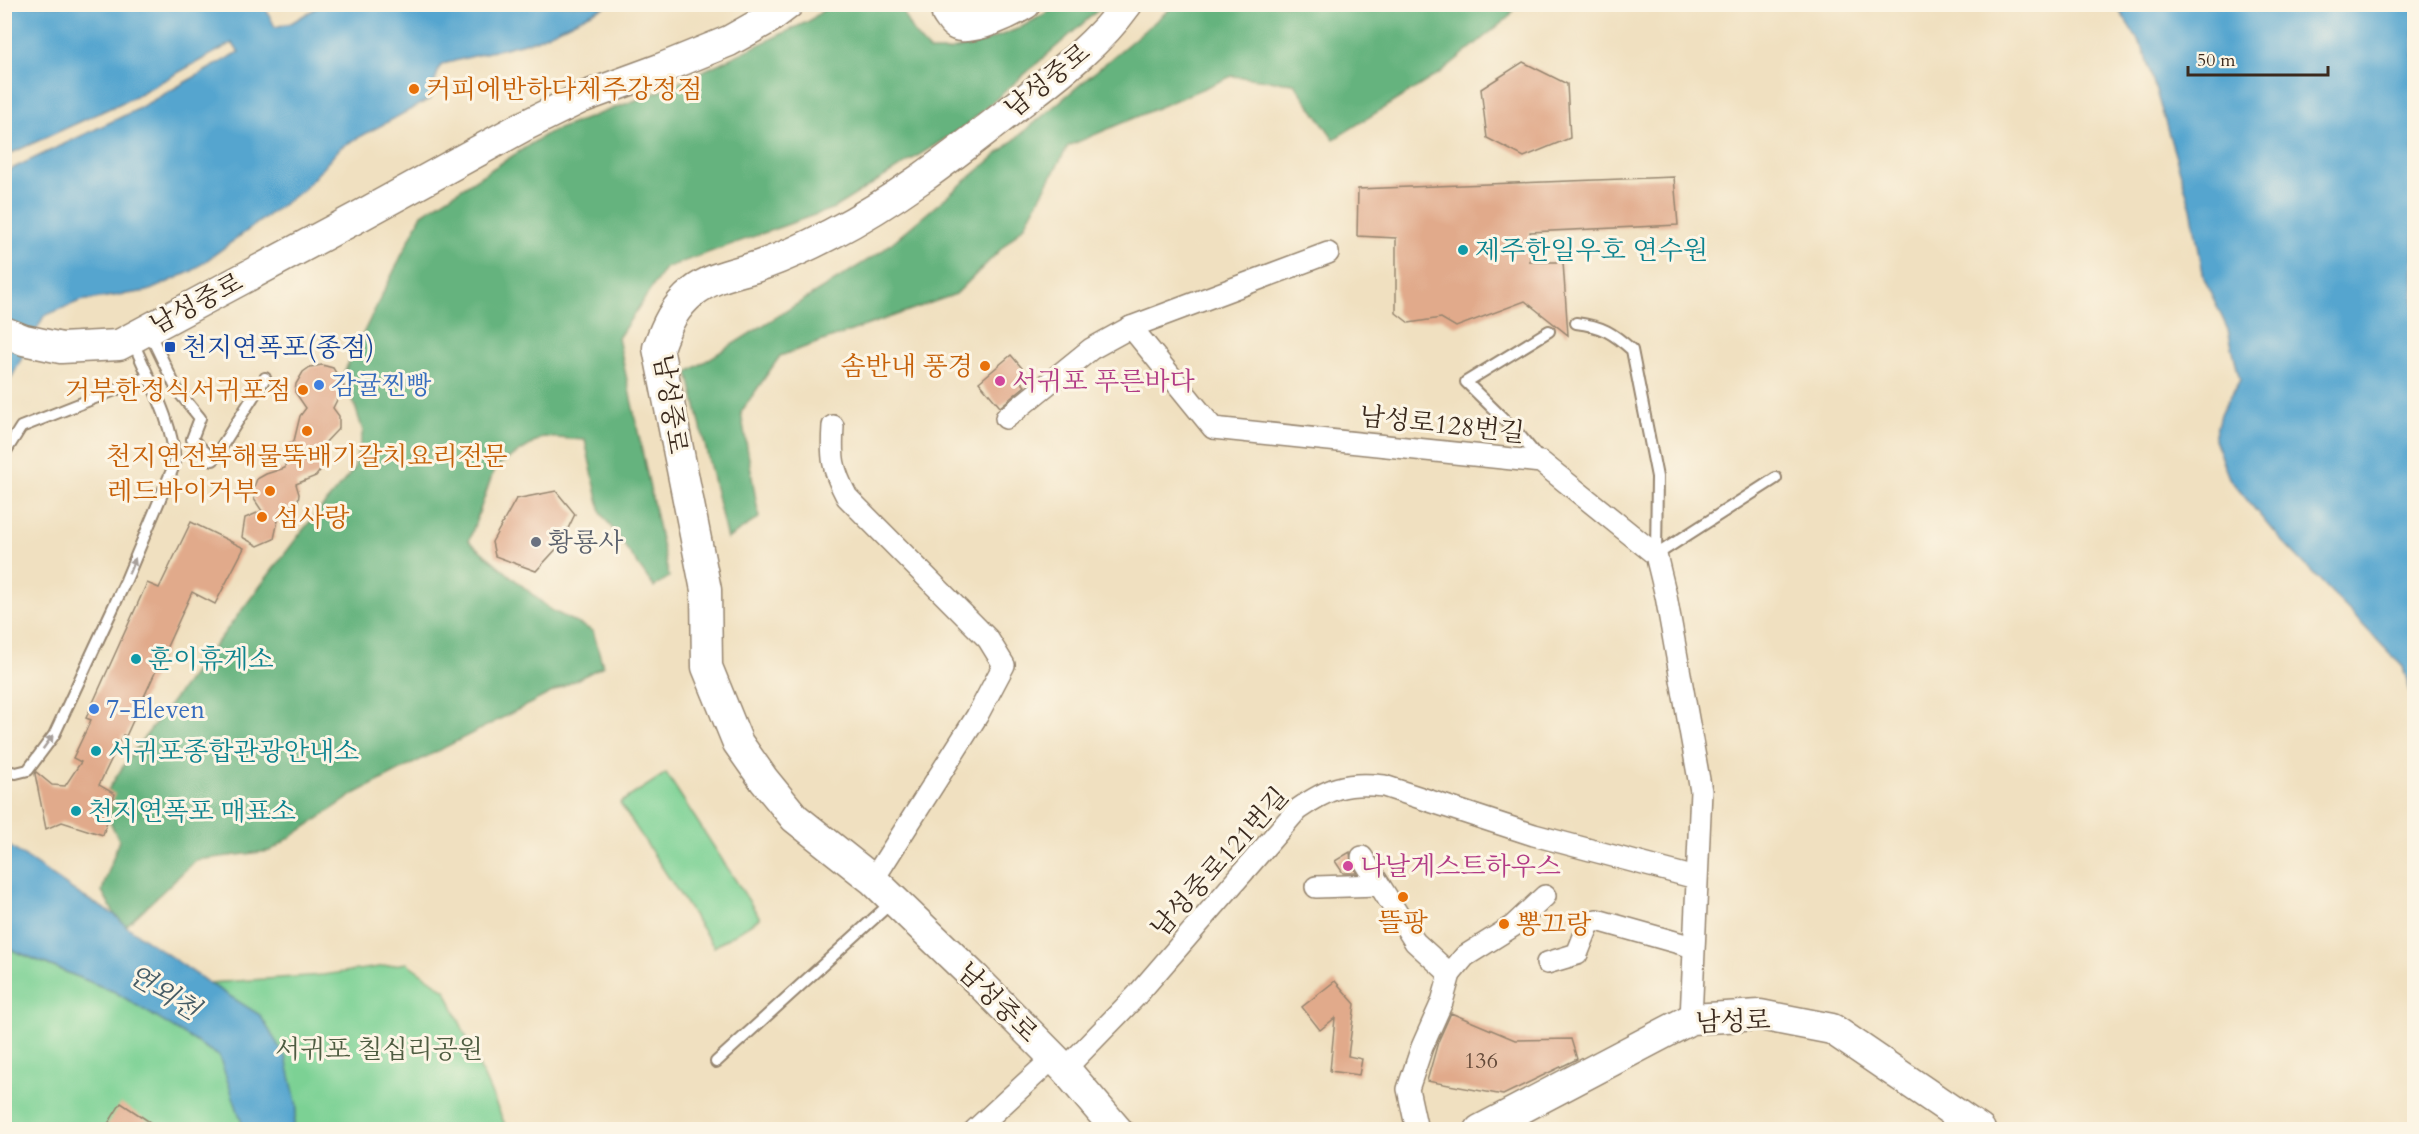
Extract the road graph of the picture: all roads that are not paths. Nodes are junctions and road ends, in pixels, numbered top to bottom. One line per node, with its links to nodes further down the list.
1 (788, 4): 10 (street, 남성중로)
2 (950, 4): 3 (street)
3 (1025, 4)
4 (1127, 4): 22 (street, 남성중로)
5 (1328, 253): 7 (street)
6 (1576, 323): 18 (lane)
7 (1131, 327): 13 (street); 16 (street, 남성로128번길)
8 (1549, 331): 16 (lane)
9 (4, 332): 10 (street)
10 (132, 337): 11 (lane); 12 (lane)
11 (148, 377): 15 (lane); 19 (lane, one-way to 11)
12 (266, 378)
13 (1006, 418)
14 (833, 426): 22 (street)
15 (4, 454)
16 (1541, 462): 18 (street, 남성로128번길)
17 (1776, 478): 18 (lane)
18 (1656, 555): 21 (street)
19 (4, 770)
20 (1362, 857): 23 (street)
21 (1696, 878): 27 (street); 32 (street, 남성중로121번길)
22 (873, 880): 26 (street, 남성중로)
23 (1379, 885): 24 (street); 29 (street)
24 (1316, 887)
25 (1545, 896): 29 (street)
26 (894, 900): 31 (lane); 32 (street, 남성중로)
27 (1694, 947): 28 (street); 30 (street)
28 (1547, 963)
29 (1450, 974): 35 (street)
30 (1691, 1019): 36 (street, 남성로); 37 (street, 남성로)
31 (717, 1062)
32 (1059, 1063): 33 (street, 남성중로121번길); 34 (street, 남성중로)
33 (975, 1130)
34 (1117, 1130)
35 (1417, 1130)
36 (1480, 1130)
37 (1980, 1130)

